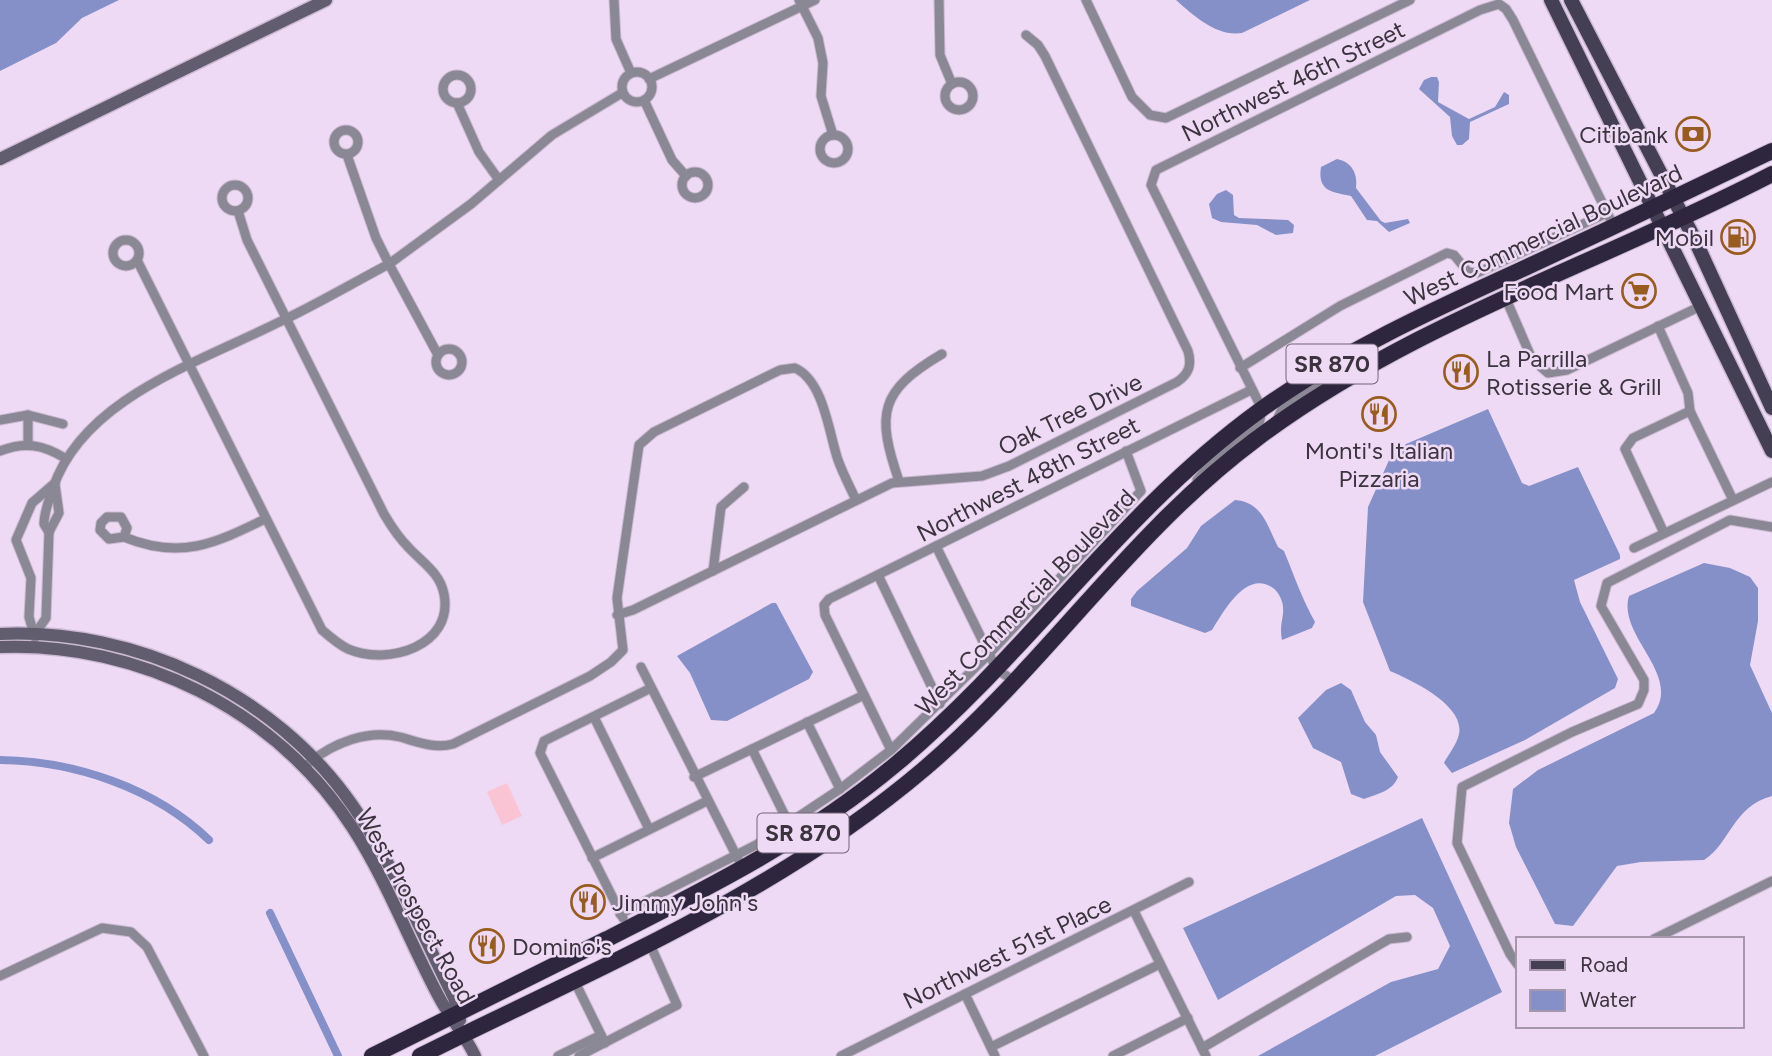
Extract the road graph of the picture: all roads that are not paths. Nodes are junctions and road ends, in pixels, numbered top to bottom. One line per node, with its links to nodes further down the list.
1 (326, 0): 20 (main road)
2 (614, 0): 11 (street)
3 (815, 0): 9 (street)
4 (939, 0): 13 (street)
5 (1086, 0): 6 (street)
6 (1410, 0)
7 (1550, 0): 25 (main road)
8 (1571, 0): 24 (main road)
9 (800, 3): 12 (street); 17 (street)
10 (1026, 35): 54 (street, Oak Tree Drive)
11 (631, 73): 12 (street); 14 (street)
12 (649, 79): 15 (street)
13 (952, 84)
14 (622, 93): 15 (street); 23 (street)
15 (644, 100): 22 (street)
16 (457, 103): 23 (street)
17 (833, 135)
18 (1772, 150): 24 (highway, West Commercial Boulevard / SR 870)
19 (347, 155): 31 (street)
20 (0, 159)
21 (1772, 174): 27 (highway, West Commercial Boulevard / SR 870)
22 (686, 176)
23 (499, 180): 31 (street)
24 (1673, 199): 25 (highway, West Commercial Boulevard / SR 870); 27 (main road)
25 (1653, 208): 28 (highway, West Commercial Boulevard / SR 870); 29 (main road)
26 (238, 211): 34 (street)
27 (1684, 218): 29 (highway, West Commercial Boulevard / SR 870); 42 (main road)
28 (1611, 220): 36 (highway, West Commercial Boulevard / SR 870); 40 (street); 40 (street, Northwest 46th Street)
29 (1663, 228): 32 (highway, West Commercial Boulevard / SR 870); 33 (main road)
30 (137, 260): 39 (street)
31 (389, 264): 34 (street); 38 (street)
32 (1506, 299): 35 (street, West Commercial Boulevard); 48 (highway, West Commercial Boulevard / SR 870)
33 (1701, 306): 35 (street, West Commercial Boulevard); 52 (main road)
34 (286, 319): 39 (street); 61 (street)
35 (1658, 326): 44 (street)
36 (1371, 341): 43 (highway, West Commercial Boulevard / SR 870); 48 (street, West Commercial Boulevard)
37 (942, 354): 54 (street)
38 (438, 355)
39 (189, 367): 53 (street); 61 (street)
40 (1240, 368): 41 (street)
41 (1251, 390): 43 (street); 51 (street, Northwest 48th Street)
42 (1772, 408)
43 (1262, 409): 60 (street, West Commercial Boulevard); 77 (highway, West Commercial Boulevard / SR 870)
44 (1690, 411): 59 (street); 65 (street)
45 (28, 415): 46 (street); 47 (street); 49 (street)
46 (0, 420)
47 (63, 424)
48 (1274, 427): 60 (highway, West Commercial Boulevard / SR 870)
49 (28, 445): 50 (street); 53 (street)
50 (0, 451)
51 (1126, 451): 67 (street, Northwest 48th Street); 75 (street)
52 (1772, 451)
53 (65, 458): 56 (street)
54 (899, 481): 58 (street, Oak Tree Drive)
55 (1772, 482): 59 (street)
56 (55, 483): 62 (street); 64 (street)
57 (744, 487): 69 (street)
58 (856, 500): 69 (street, Oak Tree Drive); 71 (street)
59 (1733, 500): 65 (street)
60 (1179, 505): 78 (highway, West Commercial Boulevard / SR 870)
61 (265, 519): 66 (street)
62 (22, 527): 64 (street); 73 (street)
63 (1772, 527): 102 (street)
64 (49, 532): 73 (street)
65 (1664, 533): 68 (street)
66 (124, 537)
67 (936, 547): 70 (street, Northwest 48th Street); 75 (street)
68 (1634, 548)
69 (713, 571): 71 (street, Oak Tree Drive)
70 (878, 575): 80 (street, Northwest 48th Street); 81 (street)
71 (617, 615): 86 (street)
72 (0, 634): 73 (main road, West Prospect Road)
73 (35, 640): 74 (main road, West Prospect Road); 86 (main road, West Prospect Road)
74 (0, 647)
75 (989, 654): 77 (street); 81 (street)
76 (641, 667): 79 (street)
77 (997, 670): 78 (street); 93 (highway, West Commercial Boulevard / SR 870)
78 (1015, 681): 101 (highway, West Commercial Boulevard / SR 870)
79 (651, 688): 82 (street); 87 (street)
80 (864, 695): 83 (street); 85 (street)
81 (940, 704): 85 (street)
82 (594, 717): 91 (street); 92 (street)
83 (807, 722): 84 (street); 88 (street)
84 (752, 749): 87 (street); 90 (street)
85 (891, 750): 88 (street)
86 (309, 763): 107 (main road, West Prospect Road)
87 (694, 777): 89 (street)
88 (840, 789): 90 (street)
89 (707, 801): 91 (street); 93 (street)
90 (789, 824): 93 (street)
91 (649, 829): 92 (street)
92 (592, 858): 97 (street)
93 (741, 862): 97 (street); 98 (highway, West Commercial Boulevard / SR 870); 101 (highway)
94 (1772, 881): 100 (street)
95 (1189, 882): 96 (street, Northwest 51st Place)
96 (1134, 911): 103 (street); 106 (street, Northwest 51st Place)
97 (620, 914): 98 (street)
98 (633, 926): 107 (highway, West Commercial Boulevard / SR 870)
99 (1407, 937): 112 (street)
100 (1658, 937)
101 (648, 942): 105 (highway, West Commercial Boulevard / SR 870); 110 (street)
102 (1516, 962)
103 (1160, 964): 108 (street); 111 (street)
104 (0, 976): 113 (street)
105 (573, 979): 109 (highway, West Commercial Boulevard / SR 870); 110 (street)
106 (965, 995): 111 (street); 119 (street, Northwest 51st Place)
107 (455, 1014): 109 (main road, West Prospect Road); 114 (highway, West Commercial Boulevard / SR 870)
108 (1188, 1018): 112 (street); 120 (street)
109 (464, 1034): 115 (highway, West Commercial Boulevard / SR 870); 116 (main road, West Prospect Road)
110 (603, 1039): 117 (street); 118 (street)
111 (993, 1051)
112 (1204, 1052)
113 (204, 1056)
114 (372, 1056)
115 (420, 1056)
116 (475, 1056)
117 (558, 1056)
118 (579, 1056)
119 (842, 1056)
120 (1113, 1056)

